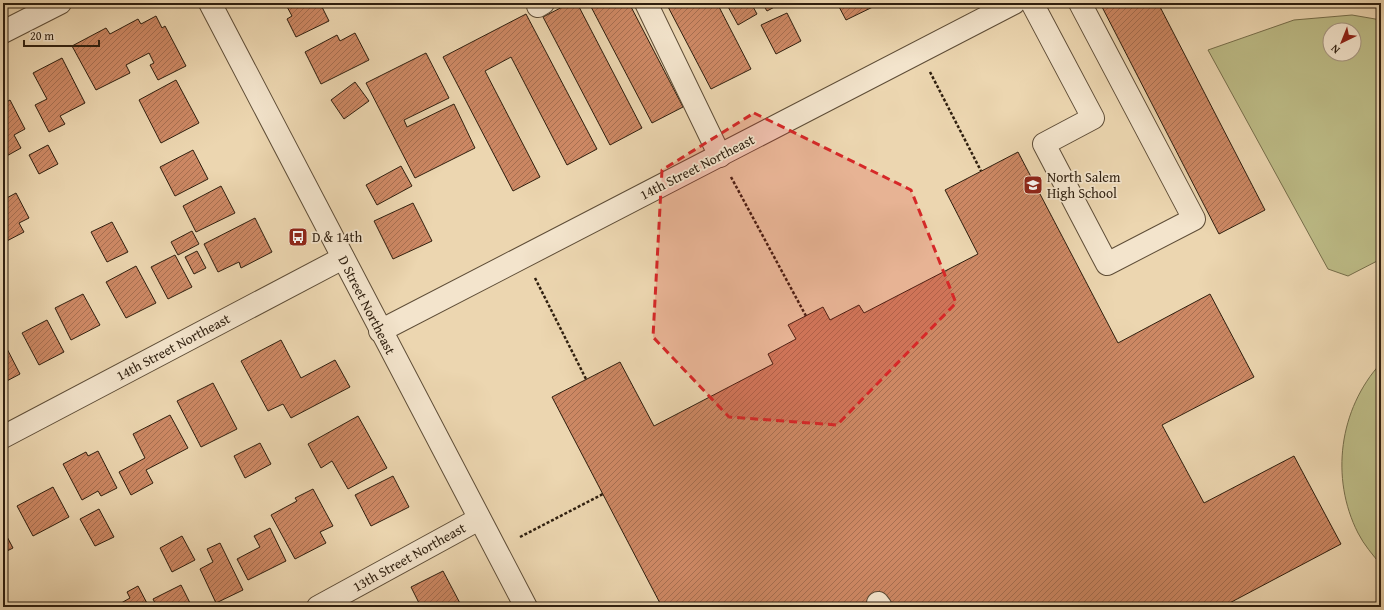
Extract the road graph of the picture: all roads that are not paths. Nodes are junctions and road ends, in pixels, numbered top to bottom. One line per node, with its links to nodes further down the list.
1 (60, 3): 7 (street)
2 (210, 3): 9 (street, D Street Northeast)
3 (646, 3): 8 (street)
4 (1014, 3): 8 (street, 14th Street Northeast)
5 (1032, 3): 6 (street)
6 (1080, 3)
7 (3, 32)
8 (720, 156): 10 (street, 14th Street Northeast)
9 (342, 258): 10 (street, D Street Northeast); 11 (street, 14th Street Northeast)
10 (380, 331): 12 (street, D Street Northeast)
11 (3, 437)
12 (479, 519): 13 (street, 13th Street Northeast); 14 (street, D Street Northeast)
13 (318, 607)
14 (526, 607)

